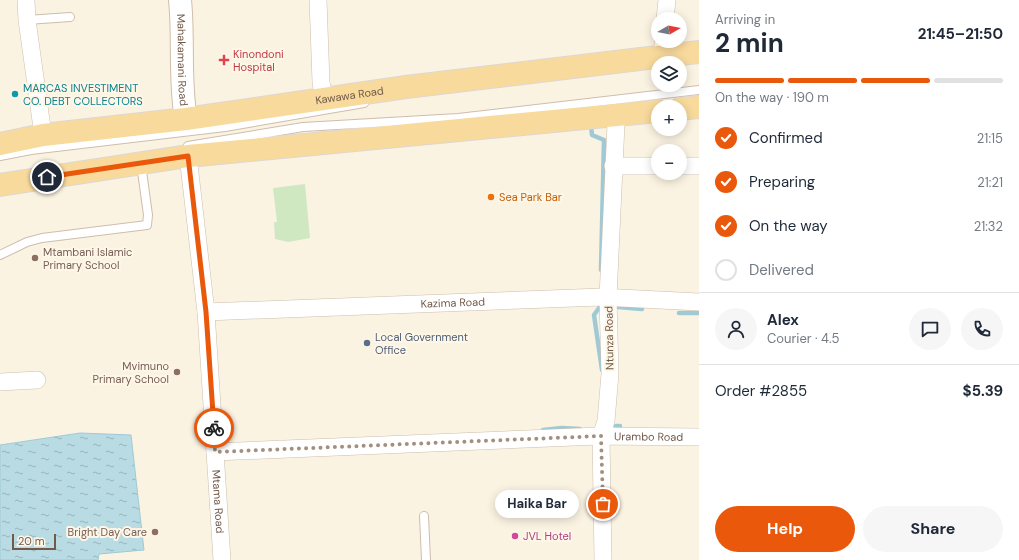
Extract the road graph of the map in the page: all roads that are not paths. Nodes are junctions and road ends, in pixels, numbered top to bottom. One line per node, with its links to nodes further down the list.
1 (26, 0): 7 (street)
2 (180, 0): 22 (street, Mahakamani Road)
3 (318, 0): 16 (street)
4 (665, 0): 5 (street)
5 (665, 12)
6 (70, 17): 7 (lane)
7 (27, 20): 23 (street)
8 (699, 52): 9 (main road, Kawawa Road)
9 (662, 56)
10 (651, 57): 16 (main road, Kawawa Road)
11 (651, 58): 15 (lane, Kawawa Road)
12 (687, 59): 13 (lane, Kawawa Road)
13 (699, 60)
14 (699, 90): 25 (lane)
15 (388, 98)
16 (324, 100): 22 (main road, Kawawa Road)
17 (373, 102): 26 (lane, Kawawa Road)
18 (699, 106): 19 (main road)
19 (687, 108)
20 (651, 112): 21 (main road)
21 (613, 117): 25 (main road); 28 (street, Ntunza Road)
22 (186, 119): 23 (main road, Kawawa Road)
23 (43, 135): 24 (main road, Kawawa Road)
24 (0, 144)
25 (183, 151): 27 (main road); 38 (street, Mtama Road)
26 (0, 156)
27 (141, 163): 34 (main road); 35 (lane)
28 (613, 166): 29 (street); 36 (street, Ntunza Road)
29 (651, 166)
30 (687, 166): 31 (street)
31 (699, 166)
32 (54, 168): 33 (lane)
33 (0, 177)
34 (0, 185)
35 (0, 255)
36 (608, 298): 37 (street, Kazima Road); 38 (street, Kazima Road); 41 (street, Ntunza Road)
37 (699, 302)
38 (206, 312): 43 (street, Mtama Road)
39 (37, 380): 40 (street)
40 (0, 382)
41 (601, 436): 42 (street, Urambo Road); 43 (street, Urambo Road); 47 (street, Ntunza Road)
42 (699, 437)
43 (215, 452): 45 (street, Mtama Road)
44 (424, 516): 46 (lane)
45 (222, 560)
46 (426, 560)
47 (603, 560)

